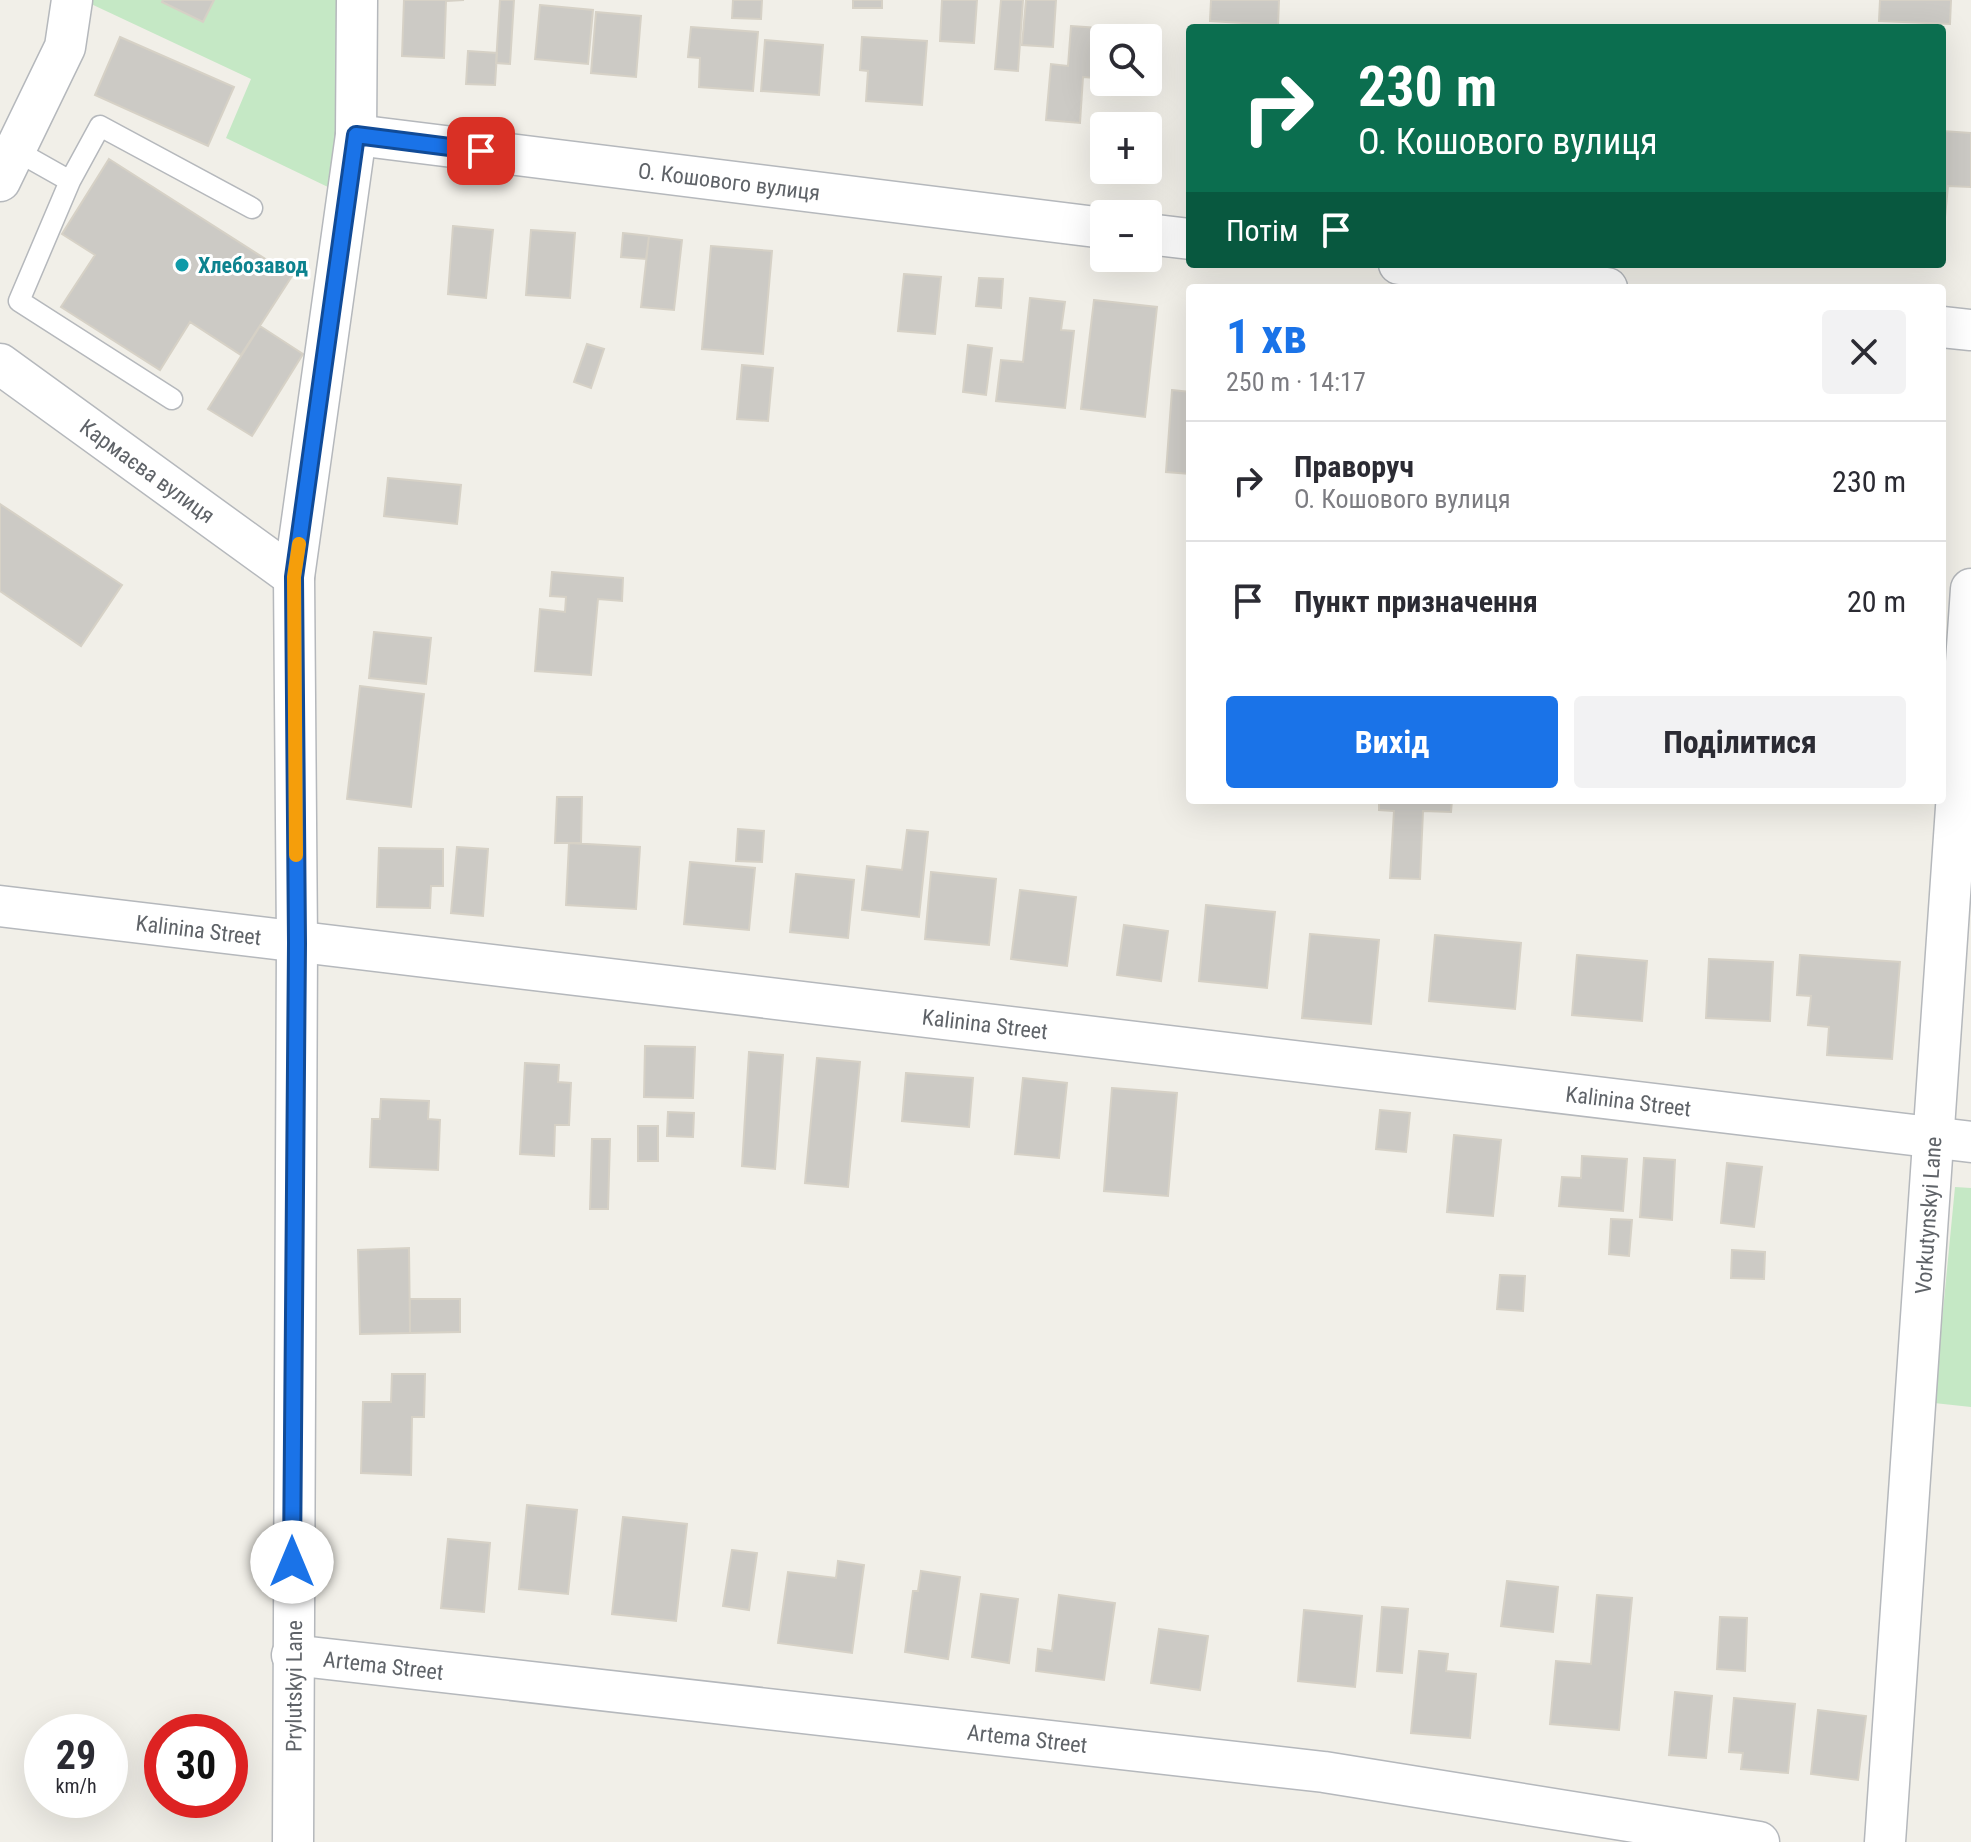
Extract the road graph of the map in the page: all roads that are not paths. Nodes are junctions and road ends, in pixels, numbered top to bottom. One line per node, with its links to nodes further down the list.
1 (72, 0): 4 (street)
2 (357, 0): 3 (street, Prylutskyi Lane)
3 (356, 135): 7 (street, О. Кошового вулиця); 16 (street, Prylutskyi Lane)
4 (8, 165): 5 (lane)
5 (70, 181): 6 (lane); 15 (lane)
6 (252, 208)
7 (1090, 226)
8 (1162, 236): 9 (street)
9 (1186, 239)
10 (1434, 268): 11 (street)
11 (1572, 284)
12 (1946, 327): 13 (street)
13 (1971, 330)
14 (0, 364): 16 (street, Кармаєва вулиця)
15 (172, 399)
16 (294, 577): 19 (street, Prylutskyi Lane)
17 (1971, 589): 20 (street, Vorkutynskyi Lane)
18 (0, 906): 19 (street, Kalinina Street)
19 (297, 943): 20 (street, Kalinina Street); 21 (street, Prylutskyi Lane)
20 (1952, 1140): 24 (street, Vorkutynskyi Lane)
21 (292, 1655): 22 (street, Prylutskyi Lane); 23 (street, Artema Street)
22 (293, 1842)
23 (1759, 1842)
24 (1885, 1842)

